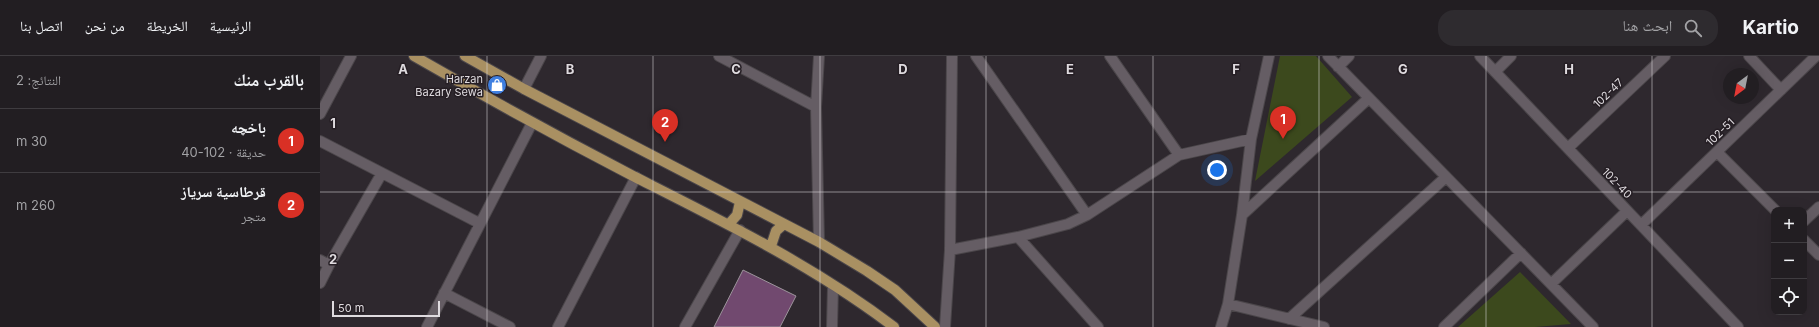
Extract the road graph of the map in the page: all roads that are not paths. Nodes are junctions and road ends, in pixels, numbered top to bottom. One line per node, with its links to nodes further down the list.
1 (351, 56): 24 (street)
2 (414, 56): 25 (main road)
3 (465, 56): 20 (main road)
4 (541, 56): 20 (street)
5 (719, 56): 23 (street)
6 (819, 56): 23 (street)
7 (952, 56): 50 (street)
8 (976, 56): 38 (street)
9 (1110, 56): 30 (street)
10 (1269, 56): 26 (street)
11 (1328, 56): 18 (street)
12 (1349, 56): 18 (street)
13 (1480, 56): 19 (street, 102-40)
14 (1511, 56): 19 (street)
15 (1665, 56): 28 (street, 102-47)
16 (1749, 56): 21 (street)
17 (1816, 56): 21 (street, 102-51)
18 (1338, 66): 22 (street)
19 (1495, 72): 28 (street, 102-40)
20 (524, 89): 34 (main road)
21 (1781, 90): 29 (street, 102-51)
22 (1369, 98): 33 (street); 39 (street)
23 (816, 107): 47 (street)
24 (320, 114)
25 (532, 123): 32 (main road); 41 (street)
26 (1251, 139): 30 (street); 39 (street)
27 (320, 141): 31 (street)
28 (1568, 148): 37 (street, 102-40)
29 (1717, 152): 35 (street); 44 (street, 102-51)
30 (1179, 155): 38 (street)
31 (382, 173): 41 (street); 53 (street)
32 (636, 177): 42 (main road); 62 (street)
33 (1446, 177): 51 (street); 59 (street)
34 (740, 202): 42 (main road); 43 (main road)
35 (1772, 207)
36 (1819, 207): 40 (street)
37 (1627, 211): 44 (street, 102-40); 55 (street)
38 (1087, 215): 46 (street)
39 (1242, 215): 58 (street)
40 (1807, 218)
41 (479, 223): 57 (street)
42 (729, 224): 45 (main road)
43 (784, 224): 47 (main road); 49 (main road)
44 (1641, 225): 73 (street, 102-40)
45 (740, 230): 49 (main road); 63 (street)
46 (1018, 237): 50 (street); 68 (street)
47 (819, 242): 66 (main road)
48 (1807, 243): 52 (street)
49 (770, 246): 56 (main road)
50 (950, 250): 67 (street)
51 (1521, 253): 55 (street); 71 (street)
52 (1819, 255)
53 (325, 262): 54 (street)
54 (320, 283)
55 (1551, 284): 72 (street)
56 (834, 286): 64 (street); 65 (main road)
57 (444, 293): 60 (street); 61 (street)
58 (1228, 304): 59 (street); 69 (street)
59 (1289, 319): 70 (street)
60 (427, 327)
61 (510, 327)
62 (558, 327)
63 (685, 327)
64 (832, 327)
65 (894, 327)
66 (935, 327)
67 (945, 327)
68 (1098, 327)
69 (1221, 327)
70 (1324, 327)
71 (1444, 327)
72 (1593, 327)
73 (1738, 327)

